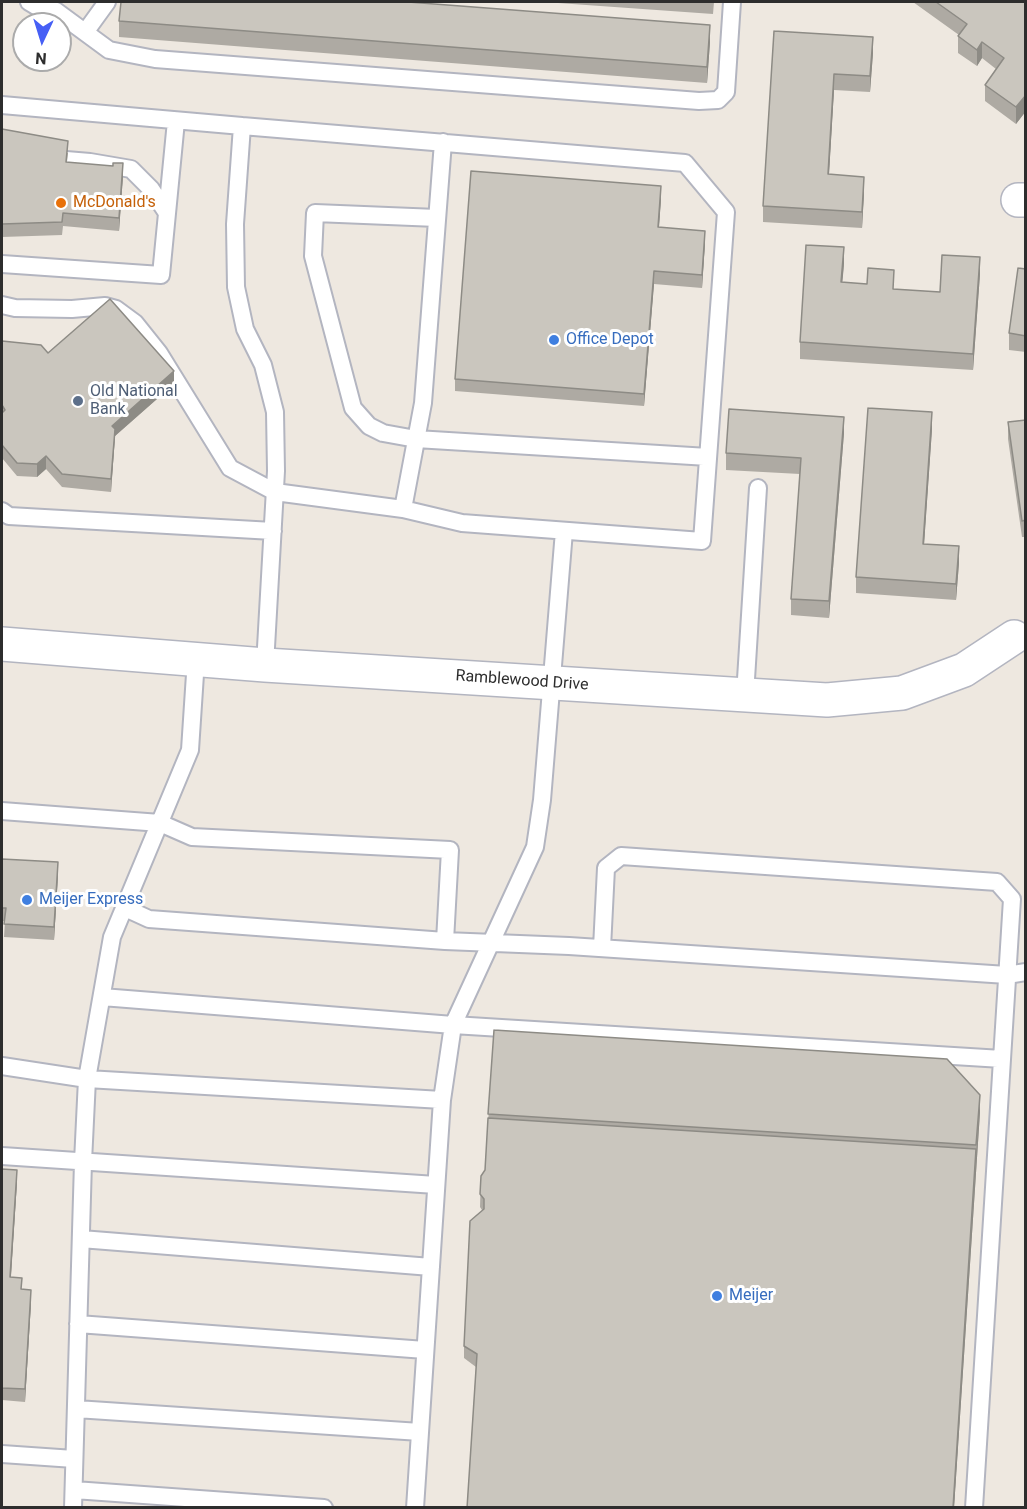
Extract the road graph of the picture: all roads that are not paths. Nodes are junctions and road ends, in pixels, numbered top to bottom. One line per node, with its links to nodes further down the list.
1 (29, 2): 4 (lane)
2 (107, 2): 4 (lane)
3 (732, 2): 4 (lane)
4 (86, 31)
5 (2, 105): 6 (lane)
6 (176, 121): 7 (lane); 10 (lane)
7 (242, 126): 8 (lane); 17 (lane)
8 (443, 142): 11 (lane); 15 (lane)
9 (66, 160): 10 (lane)
10 (167, 213): 12 (lane)
11 (437, 218): 14 (lane); 14 (lane)
12 (2, 264)
13 (2, 305): 17 (lane)
14 (416, 439): 15 (lane); 18 (lane)
15 (708, 457): 21 (lane)
16 (758, 488): 27 (lane)
17 (275, 492): 18 (lane); 20 (lane)
18 (404, 509): 21 (lane)
19 (2, 511): 20 (lane)
20 (273, 531): 25 (lane)
21 (564, 531): 26 (lane)
22 (1022, 640): 27 (street, Ramblewood Drive)
23 (2, 644): 24 (street, Ramblewood Drive)
24 (196, 659): 25 (street, Ramblewood Drive); 29 (lane)
25 (265, 665): 26 (street, Ramblewood Drive)
26 (550, 683): 27 (street, Ramblewood Drive); 32 (lane)
27 (745, 695)
28 (2, 811): 29 (lane)
29 (159, 823): 30 (lane); 31 (lane)
30 (125, 908): 31 (lane); 36 (lane)
31 (445, 941): 32 (lane)
32 (490, 944): 33 (lane); 37 (lane)
33 (602, 948): 35 (lane); 35 (lane)
34 (1026, 972): 35 (lane)
35 (1008, 975): 38 (lane)
36 (102, 997): 37 (lane); 40 (lane)
37 (453, 1025): 38 (lane); 41 (lane)
38 (1002, 1059): 58 (lane)
39 (2, 1066): 40 (lane)
40 (87, 1079): 41 (lane); 43 (lane)
41 (442, 1100): 44 (lane)
42 (2, 1156): 43 (lane)
43 (83, 1162): 44 (lane); 45 (lane)
44 (436, 1185): 46 (lane)
45 (81, 1239): 46 (lane); 47 (lane)
46 (431, 1267): 48 (lane)
47 (78, 1323): 48 (lane); 49 (lane)
48 (425, 1350): 50 (lane)
49 (76, 1409): 50 (lane); 52 (lane)
50 (420, 1432): 57 (lane)
51 (2, 1454): 52 (lane)
52 (74, 1459): 53 (lane)
53 (74, 1490): 54 (lane); 55 (lane)
54 (139, 1501): 56 (lane)
55 (73, 1508)
56 (324, 1508)
57 (415, 1508)
58 (974, 1508)

